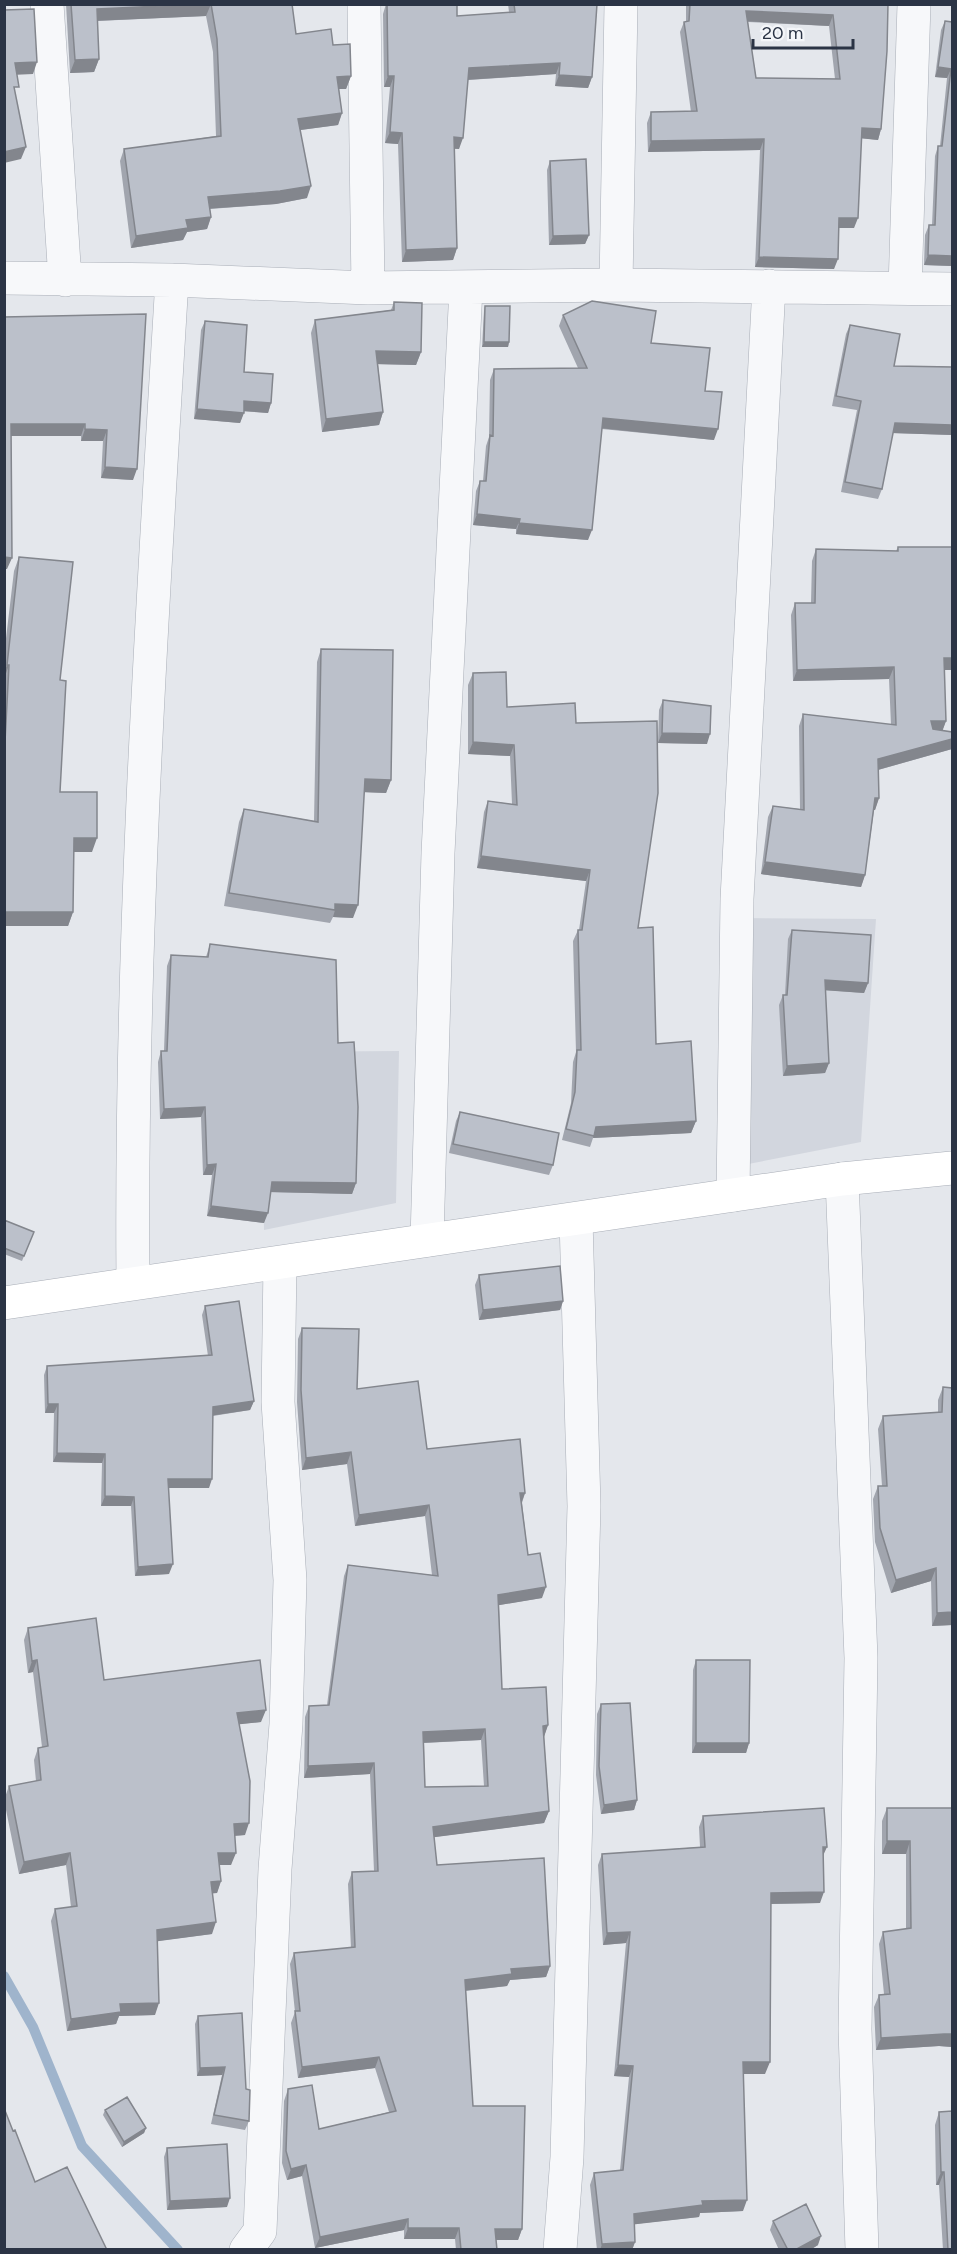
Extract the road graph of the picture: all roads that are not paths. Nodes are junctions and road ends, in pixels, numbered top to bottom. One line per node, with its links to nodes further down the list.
1 (47, 4): 6 (street)
2 (364, 4): 10 (street)
3 (621, 4): 8 (street)
4 (914, 4): 12 (street)
5 (4, 278): 6 (street)
6 (65, 280): 7 (street)
7 (172, 280): 10 (street); 20 (street)
8 (616, 285): 9 (street); 11 (street)
9 (769, 286): 12 (street); 16 (street)
10 (368, 288): 11 (street)
11 (466, 288): 18 (street)
12 (905, 288): 13 (street)
13 (952, 289)
14 (952, 1168): 15 (main road)
15 (842, 1179): 16 (main road); 24 (street)
16 (733, 1195): 17 (main road)
17 (576, 1219): 18 (main road); 23 (street)
18 (427, 1240): 19 (main road)
19 (280, 1263): 20 (main road); 22 (street)
20 (133, 1282): 21 (main road)
21 (4, 1303)
22 (246, 2250)
23 (560, 2250)
24 (862, 2250)

